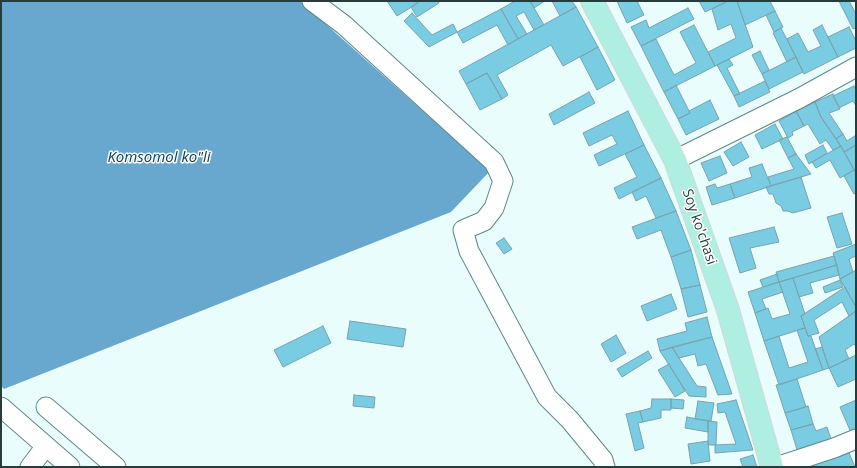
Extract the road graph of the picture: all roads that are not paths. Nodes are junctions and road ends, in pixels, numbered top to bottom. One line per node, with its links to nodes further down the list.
1 (312, 1): 12 (lane)
2 (592, 1): 4 (main road, Soy ko'chasi)
3 (856, 67): 4 (lane)
4 (675, 160): 13 (main road, Soy ko'chasi)
5 (1, 407): 8 (lane)
6 (46, 407): 11 (lane)
7 (856, 438): 14 (lane)
8 (46, 446): 9 (lane); 10 (lane)
9 (30, 467)
10 (70, 467)
11 (116, 467)
12 (605, 467)
13 (772, 467)
14 (776, 467)

